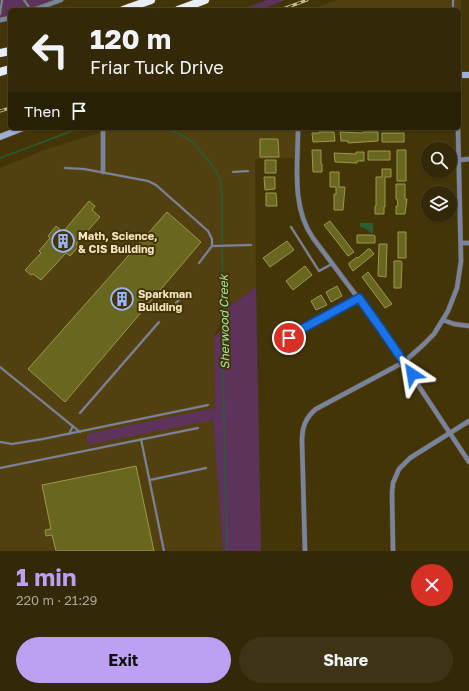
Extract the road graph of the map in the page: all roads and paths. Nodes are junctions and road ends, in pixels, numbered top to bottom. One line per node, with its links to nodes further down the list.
1 (2, 0): 10 (lane)
2 (24, 0): 6 (lane)
3 (61, 0): 7 (street)
4 (151, 0): 8 (highway)
5 (205, 0): 9 (highway)
6 (30, 8)
7 (38, 8)
8 (129, 8)
9 (183, 8)
10 (0, 14)
11 (18, 130): 15 (main road)
12 (103, 130): 20 (street)
13 (298, 130): 28 (street)
14 (458, 130): 16 (street)
15 (0, 137)
16 (459, 160): 17 (street); 23 (street)
17 (469, 160)
18 (65, 168): 20 (lane)
19 (248, 171): 21 (lane)
20 (103, 172): 26 (lane)
21 (233, 172)
22 (291, 227): 28 (lane)
23 (461, 243): 24 (street); 32 (street)
24 (469, 243)
25 (251, 245): 26 (lane)
26 (212, 246): 27 (lane)
27 (199, 263)
28 (333, 263): 30 (street)
29 (186, 292): 31 (lane)
30 (359, 298): 35 (street); 36 (street)
31 (176, 303)
32 (443, 320): 34 (street); 36 (street)
33 (159, 322): 41 (lane)
34 (469, 326)
35 (289, 338)
36 (404, 362): 47 (street); 55 (street)
37 (0, 367): 38 (lane)
38 (4, 370): 39 (lane); 43 (lane)
39 (0, 374)
40 (208, 406): 45 (lane)
41 (80, 413)
42 (469, 421): 47 (street)
43 (73, 426): 45 (lane); 46 (lane)
44 (198, 428): 48 (lane)
45 (80, 432): 46 (lane)
46 (68, 434): 49 (lane)
47 (450, 434): 50 (street); 56 (street)
48 (141, 439): 51 (lane); 53 (lane)
49 (0, 442)
50 (469, 462)
51 (0, 468)
52 (206, 468): 53 (lane)
53 (150, 480): 54 (lane)
54 (164, 551)
55 (305, 551)
56 (393, 551)

